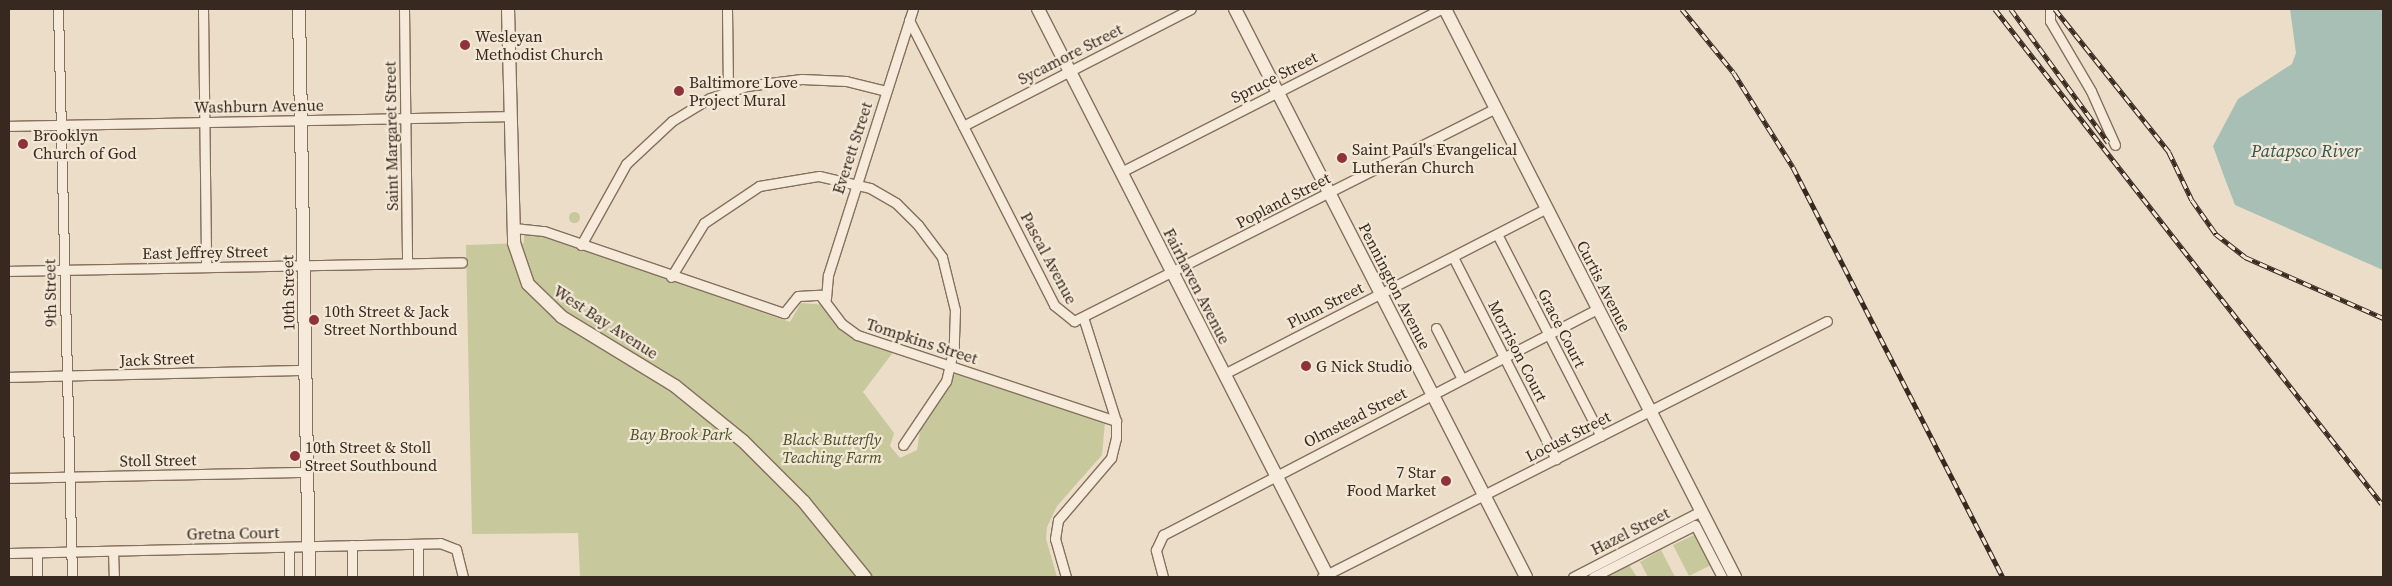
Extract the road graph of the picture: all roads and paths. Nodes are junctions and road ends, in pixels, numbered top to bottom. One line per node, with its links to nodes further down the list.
1 (58, 9): 24 (street, 9th Street)
2 (202, 9): 23 (street)
3 (299, 9): 22 (street, 10th Street)
4 (404, 9): 21 (street, Saint Margaret Street)
5 (508, 9): 20 (street, West Bay Avenue)
6 (727, 9): 16 (street)
7 (913, 9): 14 (street, Everett Street)
8 (1038, 9): 15 (street, Fairhaven Avenue)
9 (1192, 9): 15 (street, Sycamore Street)
10 (1235, 9): 18 (street, Pennington Avenue)
11 (1441, 9): 18 (street, Spruce Street)
12 (1445, 9): 19 (street, Curtis Avenue)
13 (2050, 9): 27 (street)
14 (909, 20): 17 (street, Everett Street); 26 (street, Pascal Avenue)
15 (1070, 71): 26 (street, Sycamore Street); 28 (street, Fairhaven Avenue)
16 (728, 90): 17 (street); 34 (street)
17 (886, 91): 29 (street, Everett Street)
18 (1277, 92): 28 (street, Spruce Street); 30 (street, Pennington Avenue)
19 (1495, 108): 30 (street, Popland Street); 31 (street, Curtis Avenue)
20 (511, 116): 21 (street, Washburn Avenue); 32 (street, West Bay Avenue)
21 (405, 118): 22 (street, Washburn Avenue); 37 (street, Saint Margaret Street)
22 (301, 120): 23 (street, Washburn Avenue); 38 (street, 10th Street)
23 (204, 122): 24 (street, Washburn Avenue); 39 (street)
24 (61, 125): 25 (street, Washburn Avenue); 40 (street, 9th Street)
25 (9, 126)
26 (963, 126): 47 (street, Pascal Avenue)
27 (2115, 145)
28 (1121, 172): 42 (street, Fairhaven Avenue)
29 (856, 184): 43 (street); 45 (street, Everett Street); 52 (street)
30 (1329, 193): 42 (street, Popland Street); 44 (street, Pennington Avenue)
31 (1547, 208): 33 (street, Plum Street); 46 (street, Curtis Avenue)
32 (514, 228): 34 (street); 87 (street, West Bay Avenue)
33 (1497, 234): 35 (street, Plum Street); 50 (street, Grace Court)
34 (581, 244): 43 (street)
35 (1453, 256): 44 (street, Plum Street); 51 (street, Morrison Court)
36 (462, 262): 37 (street, East Jeffrey Street)
37 (408, 263): 38 (street, East Jeffrey Street)
38 (303, 266): 39 (street, East Jeffrey Street); 53 (street, 10th Street)
39 (206, 267): 40 (street, East Jeffrey Street)
40 (64, 270): 41 (street, East Jeffrey Street); 55 (street, 9th Street)
41 (9, 271)
42 (1173, 274): 47 (street, Popland Street); 54 (street, Fairhaven Avenue)
43 (671, 278): 45 (street)
44 (1381, 294): 54 (street, Plum Street); 58 (street, Pennington Avenue)
45 (826, 298): 52 (street, Tompkins Street)
46 (1598, 309): 50 (street, Olmstead Street); 59 (street, Curtis Avenue)
47 (1084, 320): 60 (street, Pascal Avenue)
48 (1827, 321): 59 (street, Locust Street)
49 (1436, 328): 57 (street)
50 (1549, 334): 51 (street, Olmstead Street); 61 (street, Grace Court)
51 (1504, 357): 57 (street, Olmstead Street); 63 (street, Morrison Court)
52 (950, 366): 60 (street, Tompkins Street); 62 (street)
53 (305, 370): 55 (street, Jack Street); 64 (street, 10th Street)
54 (1224, 374): 65 (street, Fairhaven Avenue)
55 (67, 376): 56 (street, Jack Street); 66 (street, 9th Street)
56 (9, 378)
57 (1462, 379): 58 (street, Olmstead Street)
58 (1432, 394): 65 (street, Olmstead Street); 68 (street, Pennington Avenue)
59 (1650, 411): 61 (street, Locust Street); 69 (street, Curtis Avenue)
60 (1116, 421): 88 (street, Pascal Avenue)
61 (1601, 436): 63 (street, Locust Street)
62 (903, 446)
63 (1556, 458): 68 (street, Locust Street)
64 (307, 472): 66 (street, Stoll Street); 72 (street, 10th Street)
65 (1276, 474): 78 (street, Fairhaven Avenue); 89 (street, Olmstead Street)
66 (70, 477): 67 (street, Stoll Street); 75 (street, 9th Street)
67 (9, 478)
68 (1484, 495): 78 (street, Locust Street); 90 (street, Pennington Avenue)
69 (1701, 512): 91 (street, Hazel Street); 94 (street, Curtis Avenue)
70 (418, 544): 71 (street, Gretna Court); 85 (street); 86 (street, Gretna Court)
71 (352, 545): 72 (street, Gretna Court); 84 (street)
72 (308, 546): 73 (street, Gretna Court); 83 (street, 10th Street)
73 (289, 547): 74 (street, Gretna Court); 82 (street)
74 (113, 551): 75 (street, Gretna Court); 81 (street)
75 (72, 552): 77 (street, Gretna Court); 80 (street, 9th Street)
76 (9, 553): 77 (street, Gretna Court)
77 (37, 553): 79 (street)
78 (1326, 576)
79 (37, 577)
80 (72, 577)
81 (114, 577)
82 (289, 577)
83 (309, 577)
84 (352, 577)
85 (418, 577)
86 (463, 577)
87 (865, 577)
88 (1066, 577)
89 (1163, 577)
90 (1526, 577)
91 (1573, 577)
92 (1593, 577): 93 (street)
93 (1722, 577)
94 (1735, 577)

